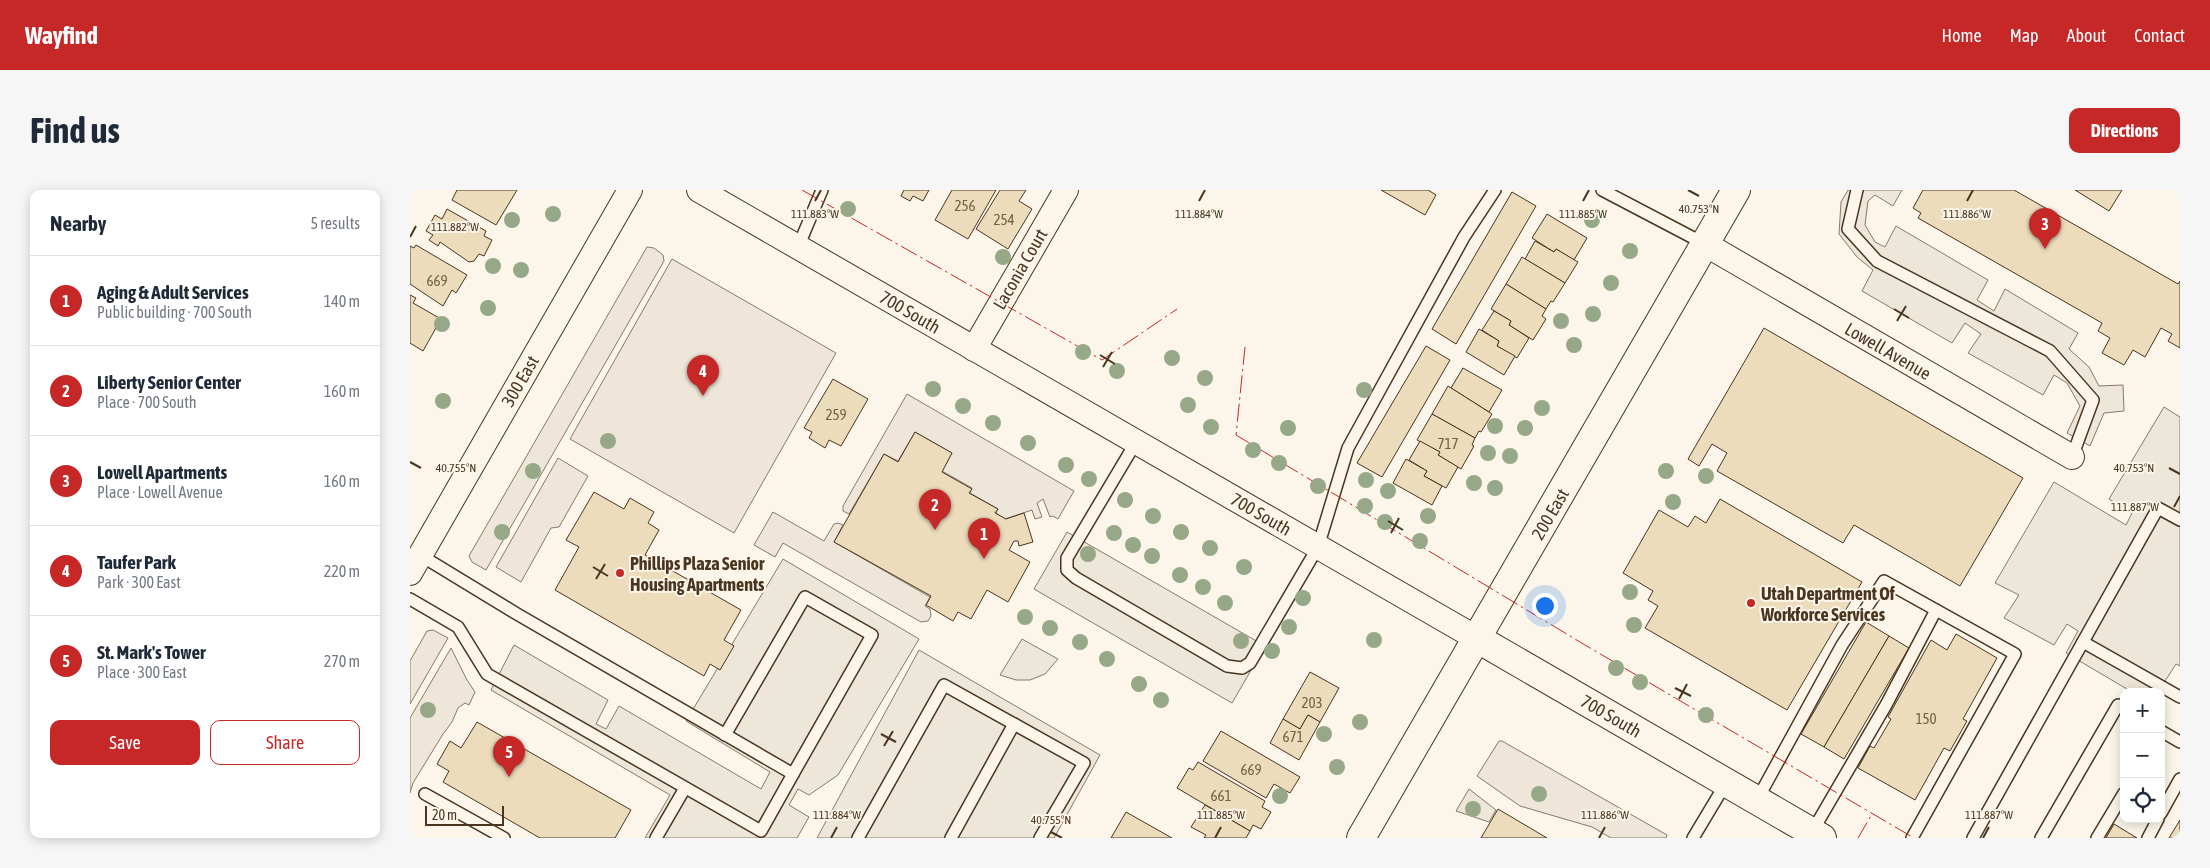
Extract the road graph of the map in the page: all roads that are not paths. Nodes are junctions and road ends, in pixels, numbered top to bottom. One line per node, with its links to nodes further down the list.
1 (630, 190): 16 (street, 300 East)
2 (699, 190): 10 (street, 700 South)
3 (822, 190): 10 (lane)
4 (1066, 190): 11 (street, Laconia Court)
5 (1495, 190): 15 (lane)
6 (1602, 190): 9 (lane)
7 (1857, 190): 13 (lane)
8 (1730, 194): 9 (street, 200 East)
9 (1705, 244): 13 (street, Lowell Avenue); 19 (street, 200 East)
10 (798, 247): 11 (street, 700 South)
11 (974, 348): 12 (street, 700 South)
12 (1136, 442): 15 (street, 700 South); 15 (lane)
13 (2072, 457)
14 (2180, 520): 20 (lane)
15 (1318, 547): 19 (street, 700 South)
16 (415, 564): 25 (lane)
17 (410, 599): 30 (lane)
18 (1936, 610): 32 (lane); 36 (lane); 44 (lane)
19 (1478, 639): 29 (street, 700 South); 42 (street, 200 East)
20 (2083, 642): 21 (lane); 45 (lane)
21 (2180, 697)
22 (2120, 709): 46 (lane)
23 (1014, 724): 39 (lane); 40 (lane); 41 (lane)
24 (2164, 733): 26 (lane)
25 (725, 735): 27 (lane); 27 (lane)
26 (2180, 742)
27 (793, 774): 30 (lane)
28 (2180, 779): 34 (lane)
29 (1726, 782): 32 (street, 700 South); 43 (lane)
30 (685, 788): 38 (lane)
31 (425, 794): 37 (lane)
32 (1757, 800): 36 (street, 700 South)
33 (2120, 800): 47 (lane)
34 (2165, 807)
35 (2156, 823): 48 (lane)
36 (1805, 831)
37 (504, 838)
38 (656, 838)
39 (858, 838)
40 (950, 838)
41 (1040, 838)
42 (1361, 838)
43 (1693, 838)
44 (1912, 838)
45 (1972, 838)
46 (2040, 838)
47 (2097, 838)
48 (2148, 838)

